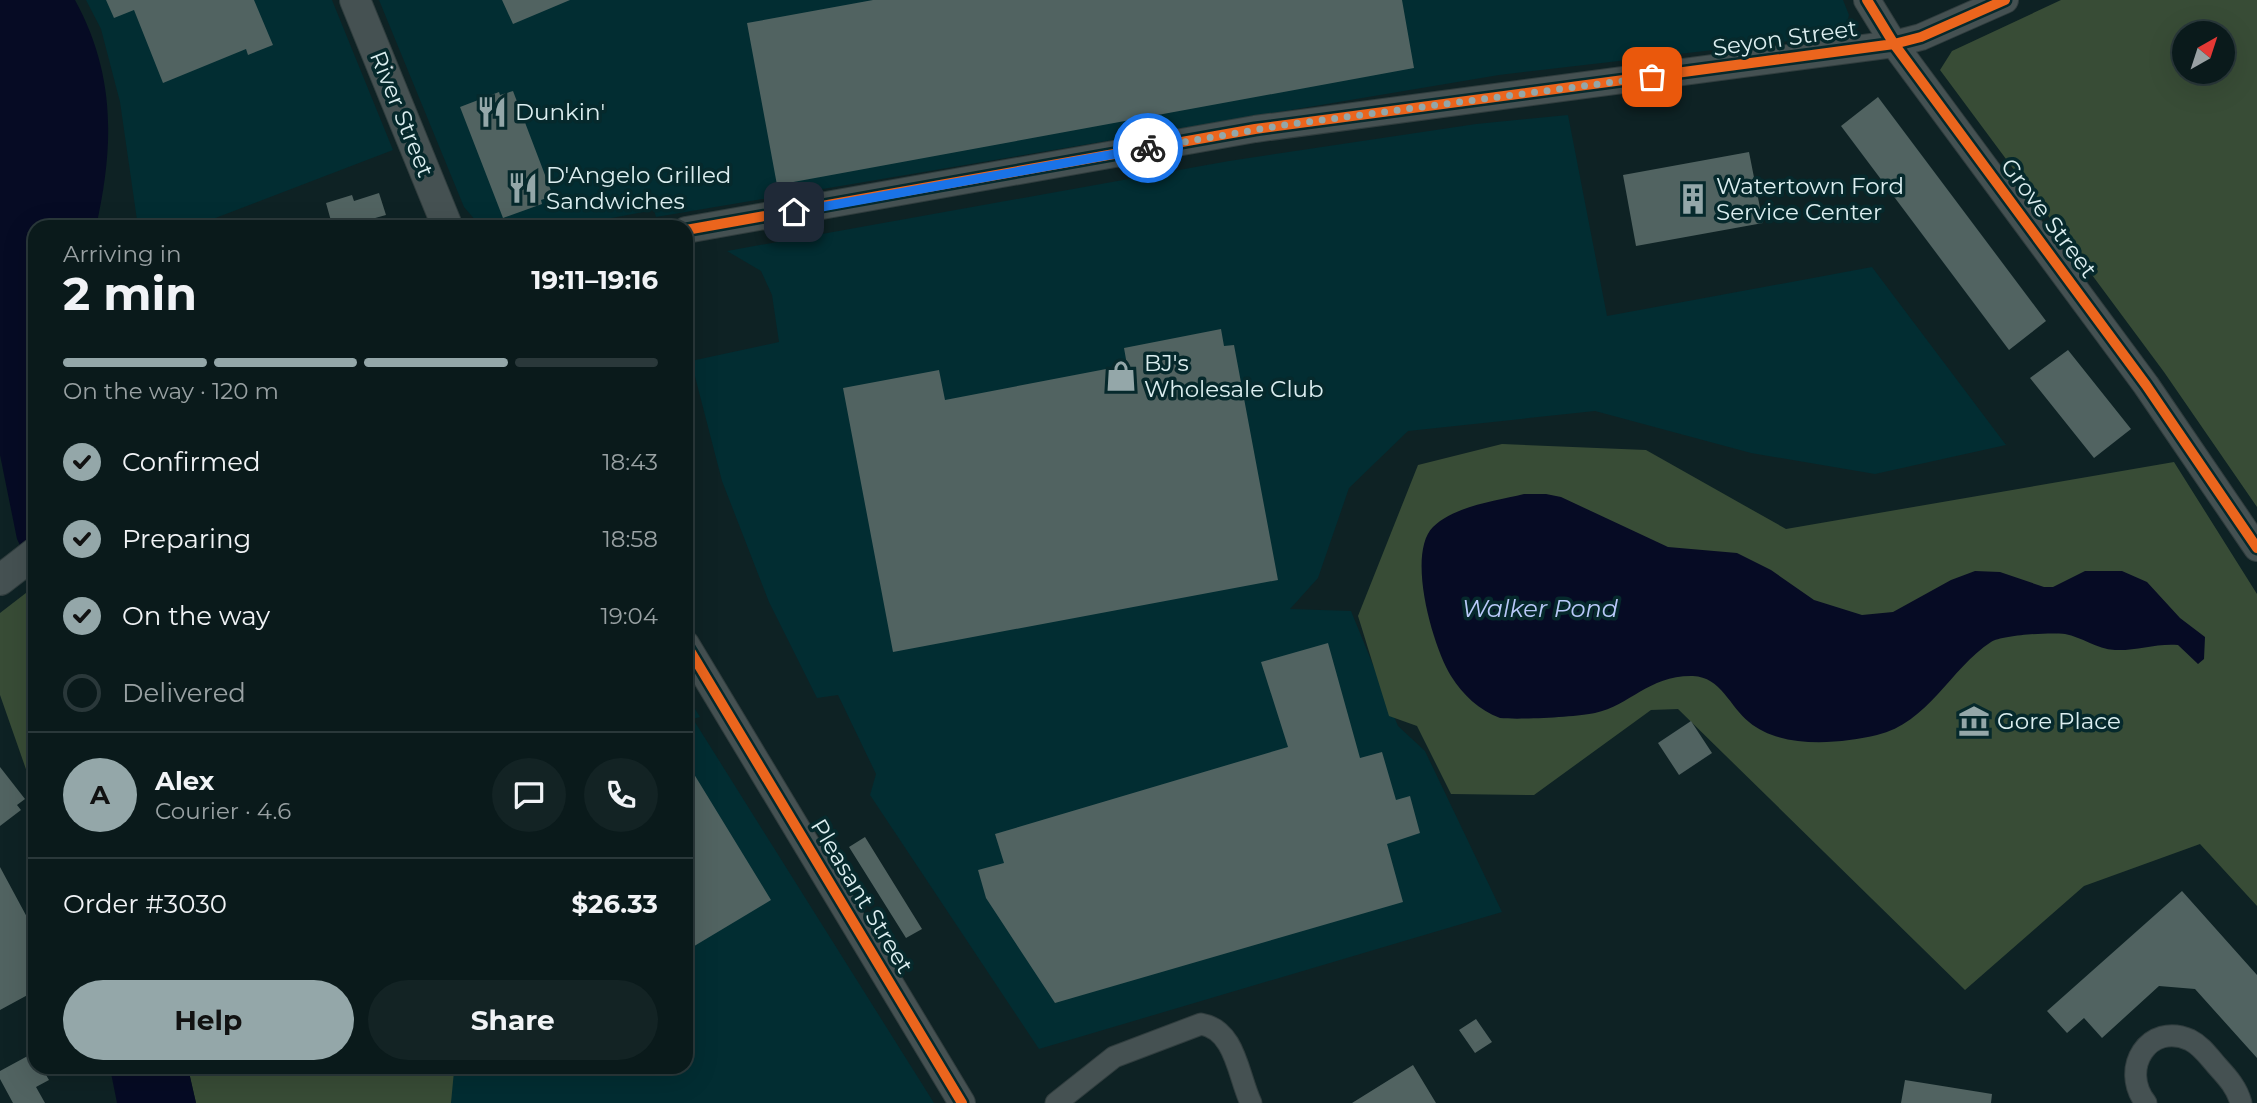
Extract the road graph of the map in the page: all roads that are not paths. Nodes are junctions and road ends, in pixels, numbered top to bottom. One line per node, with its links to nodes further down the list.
1 (355, 0): 5 (main road, River Street)
2 (1867, 0): 4 (street, Grove Street)
3 (2005, 0): 4 (street, Seyon Street)
4 (1894, 44): 6 (street, Seyon Street); 7 (street, Grove Street)
5 (445, 220)
6 (693, 229)
7 (2257, 548)
8 (28, 558): 9 (main road)
9 (0, 580)
10 (693, 656): 11 (street, Pleasant Street)
11 (962, 1103)
12 (1056, 1103): 13 (street)
13 (1251, 1103)
14 (2146, 1103): 15 (street)
15 (2241, 1103)

